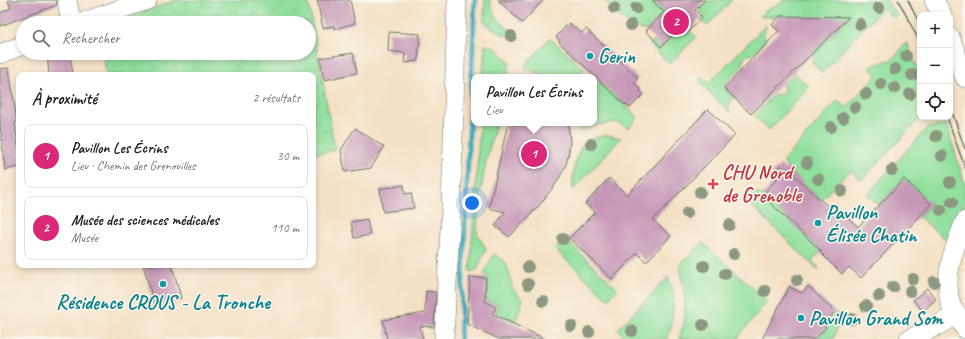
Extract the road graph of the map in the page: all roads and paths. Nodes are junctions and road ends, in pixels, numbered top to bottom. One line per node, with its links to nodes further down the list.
1 (67, 0): 6 (street)
2 (147, 0): 7 (street)
3 (457, 0): 14 (street)
4 (934, 0): 5 (street)
5 (940, 12)
6 (70, 16)
7 (101, 16)
8 (953, 45): 11 (street)
9 (16, 48): 10 (street)
10 (0, 54)
11 (965, 78)
12 (965, 221): 13 (street)
13 (961, 322): 15 (street)
14 (444, 339)
15 (909, 339)

